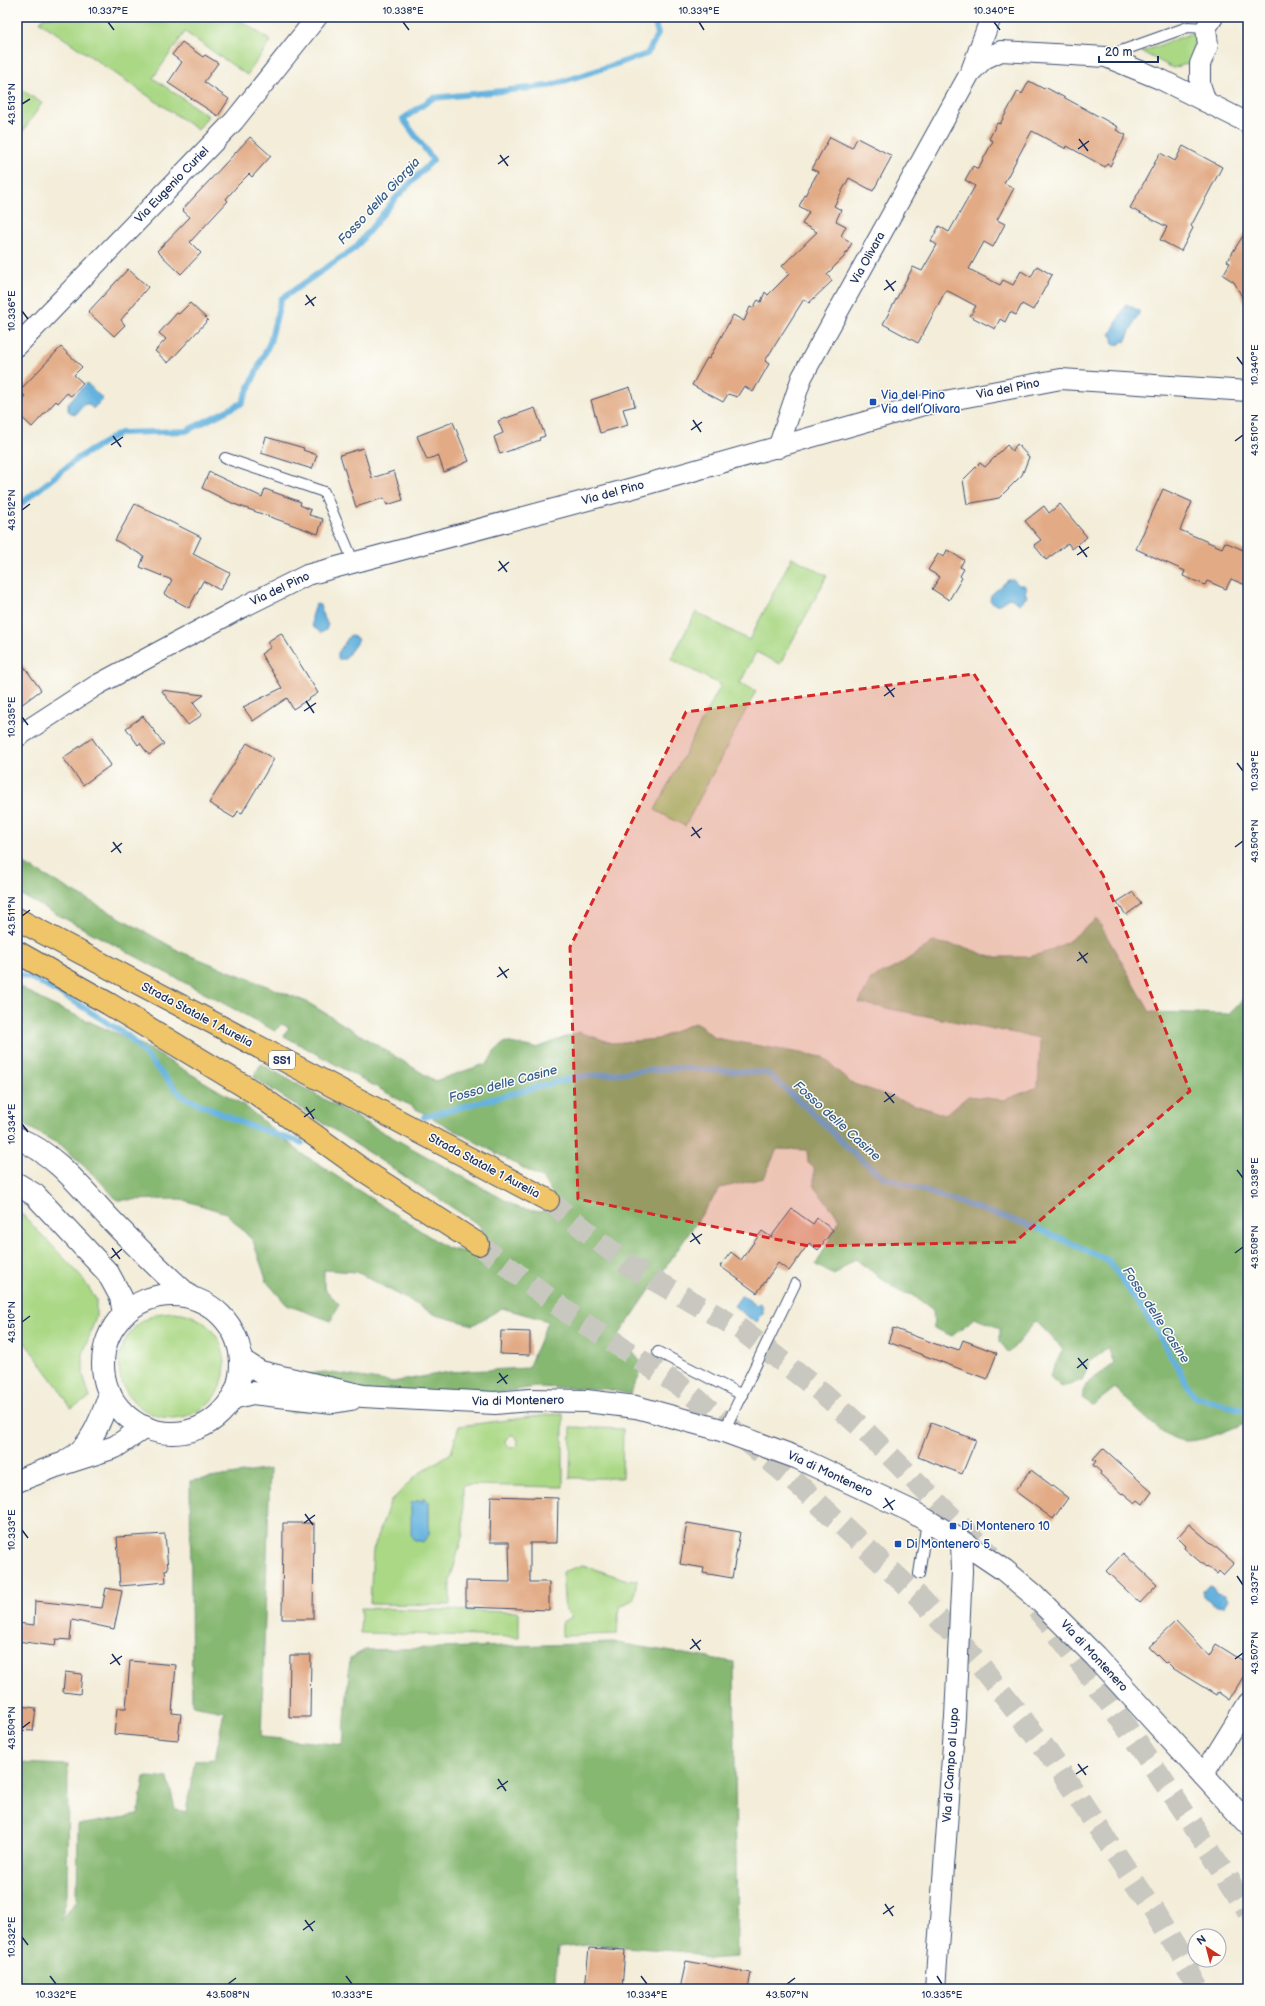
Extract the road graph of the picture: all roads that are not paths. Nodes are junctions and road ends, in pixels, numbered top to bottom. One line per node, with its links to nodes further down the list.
1 (317, 17): 10 (street, Via Eugenio Curiel)
2 (991, 17): 6 (street, Via Olivara)
3 (1210, 22): 4 (lane); 5 (street)
4 (1106, 57): 6 (street, Via Olivara); 7 (street, Via Olivara)
5 (1200, 64): 7 (street); 8 (street)
6 (970, 73): 12 (street, Via Olivara)
7 (1160, 79): 8 (street, Via Olivara)
8 (1206, 102): 9 (street, Via Olivara)
9 (1248, 122)
10 (17, 346)
11 (1248, 391): 12 (street, Via del Pino)
12 (778, 448): 14 (street, Via del Pino)
13 (225, 458): 14 (lane)
14 (354, 563): 15 (street, Via del Pino)
15 (17, 737)
16 (17, 919): 20 (highway, Strada Statale 1 Aurelia / SS1)
17 (20, 955): 21 (highway)
18 (17, 1138): 23 (street)
19 (17, 1184): 24 (street)
20 (548, 1200)
21 (478, 1244)
22 (795, 1284): 28 (lane)
23 (190, 1297): 24 (street); 26 (street)
24 (124, 1314): 27 (street)
25 (658, 1352): 28 (lane)
26 (241, 1360): 29 (street, Via di Montenero); 30 (street)
27 (110, 1394): 31 (street); 33 (street)
28 (742, 1395): 32 (lane)
29 (363, 1396): 30 (street, Via di Montenero); 32 (street, Via di Montenero)
30 (232, 1398): 31 (street)
31 (145, 1427): 33 (street)
32 (724, 1431): 35 (street, Via di Montenero)
33 (56, 1466): 34 (street)
34 (17, 1481)
35 (926, 1521): 36 (street, Via di Montenero); 37 (lane)
36 (960, 1541): 39 (street, Via di Montenero); 41 (street, Via di Campo al Lupo)
37 (919, 1574)
38 (1248, 1703): 39 (street)
39 (1203, 1776): 40 (street, Via di Montenero)
40 (1248, 1824)
41 (935, 1989)

